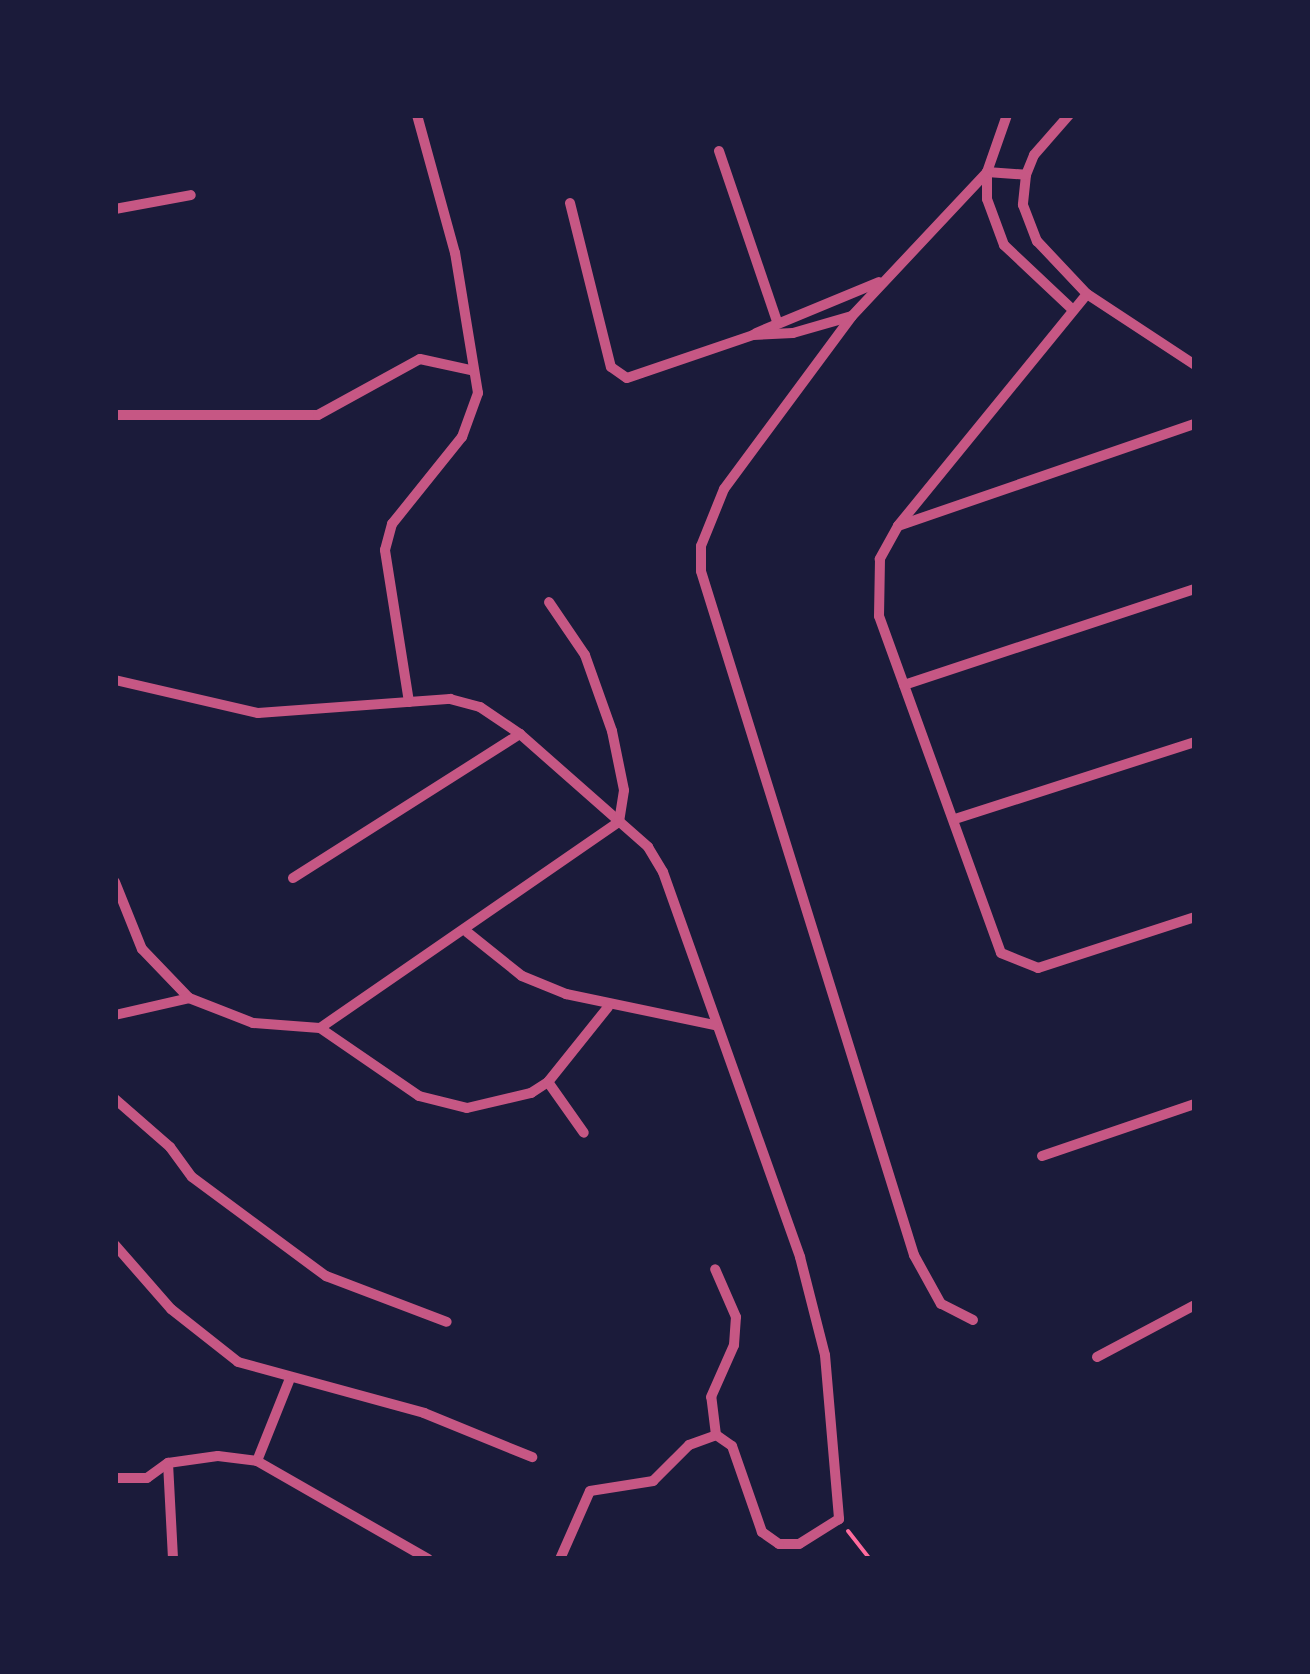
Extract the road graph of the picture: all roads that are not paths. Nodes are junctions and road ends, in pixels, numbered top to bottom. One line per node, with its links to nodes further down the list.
1 (417, 115): 17 (street)
2 (1006, 115): 5 (street)
3 (1069, 115): 6 (street)
4 (719, 151): 14 (street)
5 (987, 172): 6 (street); 10 (street); 12 (street)
6 (1026, 175): 11 (street)
7 (191, 194): 9 (street)
8 (570, 203): 15 (street)
9 (115, 209)
10 (885, 280): 13 (street); 14 (street)
11 (1086, 294): 12 (street); 16 (street)
12 (1073, 310): 20 (street)
13 (852, 316): 15 (street); 47 (street)
14 (778, 321): 15 (street)
15 (753, 335)
16 (1195, 365)
17 (470, 370): 18 (street); 25 (street)
18 (115, 415)
19 (1195, 424): 20 (street)
20 (898, 526): 24 (street)
21 (1195, 589): 24 (street)
22 (550, 602): 29 (street)
23 (115, 680): 25 (street)
24 (904, 685): 28 (street)
25 (409, 702): 26 (street)
26 (520, 734): 29 (street); 30 (street)
27 (1195, 742): 28 (street)
28 (955, 819): 32 (street)
29 (619, 822): 33 (street); 37 (street)
30 (294, 878)
31 (115, 882): 34 (street)
32 (1195, 917)
33 (467, 932): 35 (street); 38 (street)
34 (189, 998): 36 (street); 38 (street)
35 (608, 1007): 37 (street); 39 (street)
36 (115, 1015)
37 (716, 1025): 51 (street)
38 (320, 1028): 39 (street)
39 (548, 1082): 42 (street)
40 (115, 1099): 48 (street)
41 (1195, 1104): 43 (street)
42 (584, 1132)
43 (1042, 1156)
44 (115, 1245): 50 (street)
45 (715, 1269): 51 (street)
46 (1195, 1305): 49 (street)
47 (973, 1320)
48 (447, 1322)
49 (1097, 1357)
50 (289, 1381): 52 (street); 53 (street)
51 (716, 1435): 58 (street)
52 (532, 1457)
53 (257, 1462): 54 (street); 57 (street)
54 (168, 1464): 55 (street); 56 (street)
55 (115, 1478)
56 (173, 1559)
57 (428, 1559)
58 (560, 1559)

